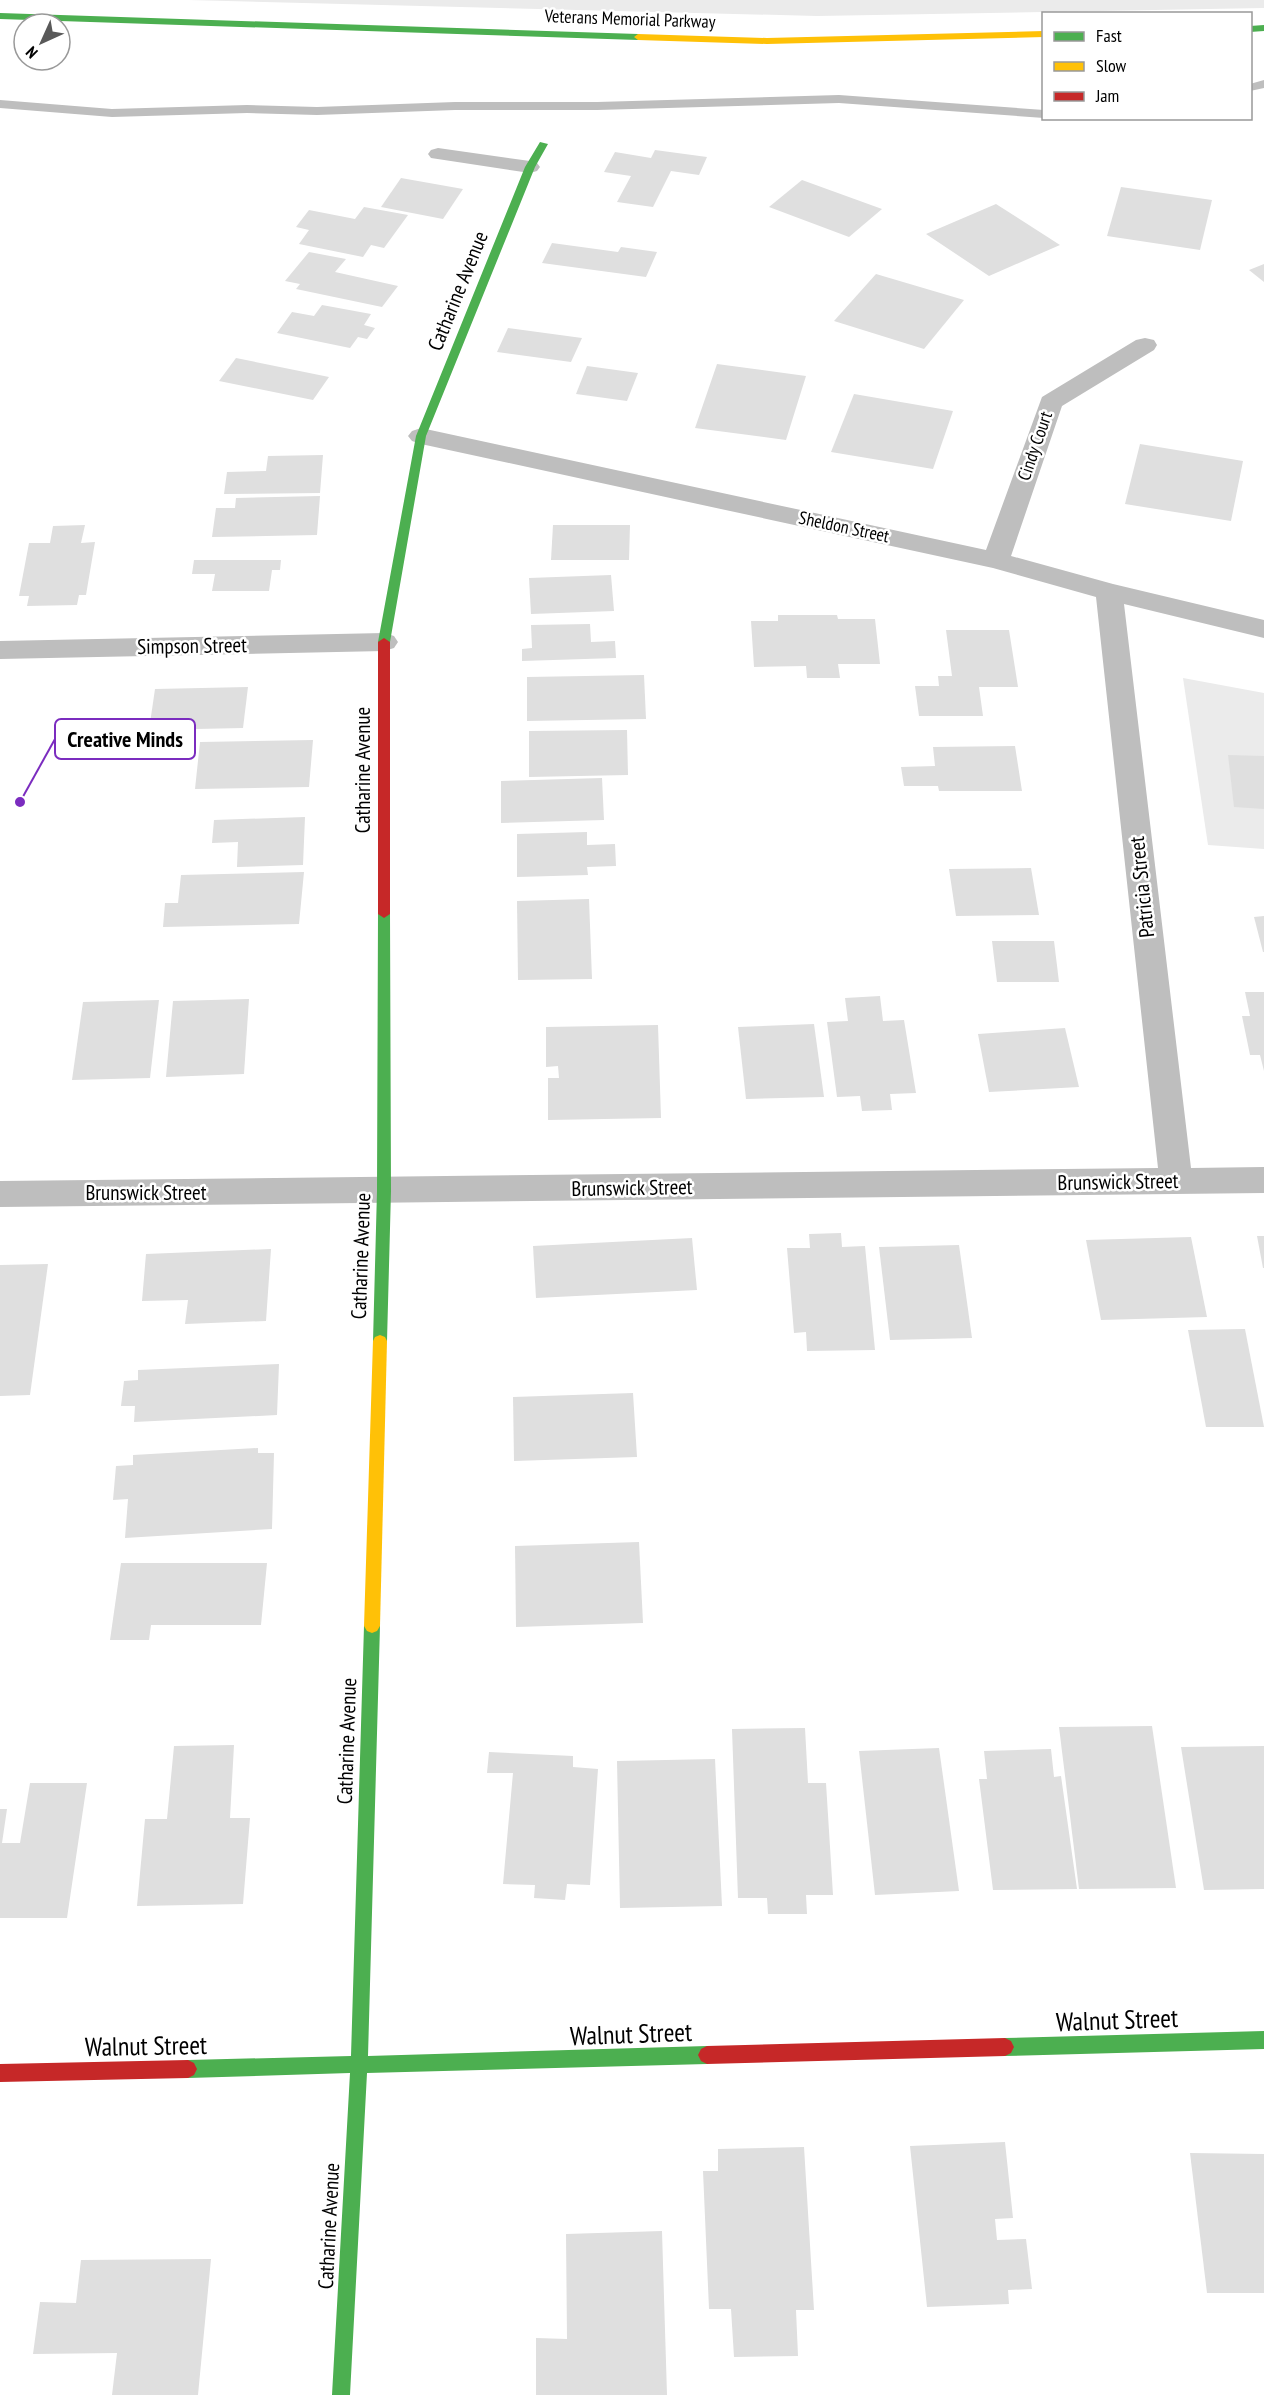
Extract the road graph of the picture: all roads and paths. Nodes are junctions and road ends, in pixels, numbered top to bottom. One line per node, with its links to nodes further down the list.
1 (0, 16): 2 (street, Veterans Memorial Parkway)
2 (1042, 34)
3 (543, 144): 5 (street, Catharine Avenue)
4 (438, 154): 5 (lane)
5 (530, 167): 7 (street, Catharine Avenue)
6 (1145, 345): 8 (street, Cindy Court)
7 (421, 436): 8 (street, Sheldon Street); 11 (street, Catharine Avenue)
8 (996, 560): 9 (street, Sheldon Street)
9 (1109, 592): 10 (street, Sheldon Street); 14 (street, Patricia Street)
10 (1264, 629)
11 (384, 642): 12 (street, Simpson Street); 15 (street, Catharine Avenue)
12 (0, 650)
13 (1264, 1180): 14 (street, Brunswick Street)
14 (1176, 1182): 15 (street, Brunswick Street)
15 (384, 1191): 16 (street, Brunswick Street); 18 (street, Catharine Avenue)
16 (0, 1194)
17 (1264, 2040): 18 (street, Walnut Street)
18 (359, 2065): 19 (street, Walnut Street); 20 (street, Catharine Avenue)
19 (0, 2073)
20 (341, 2395)

